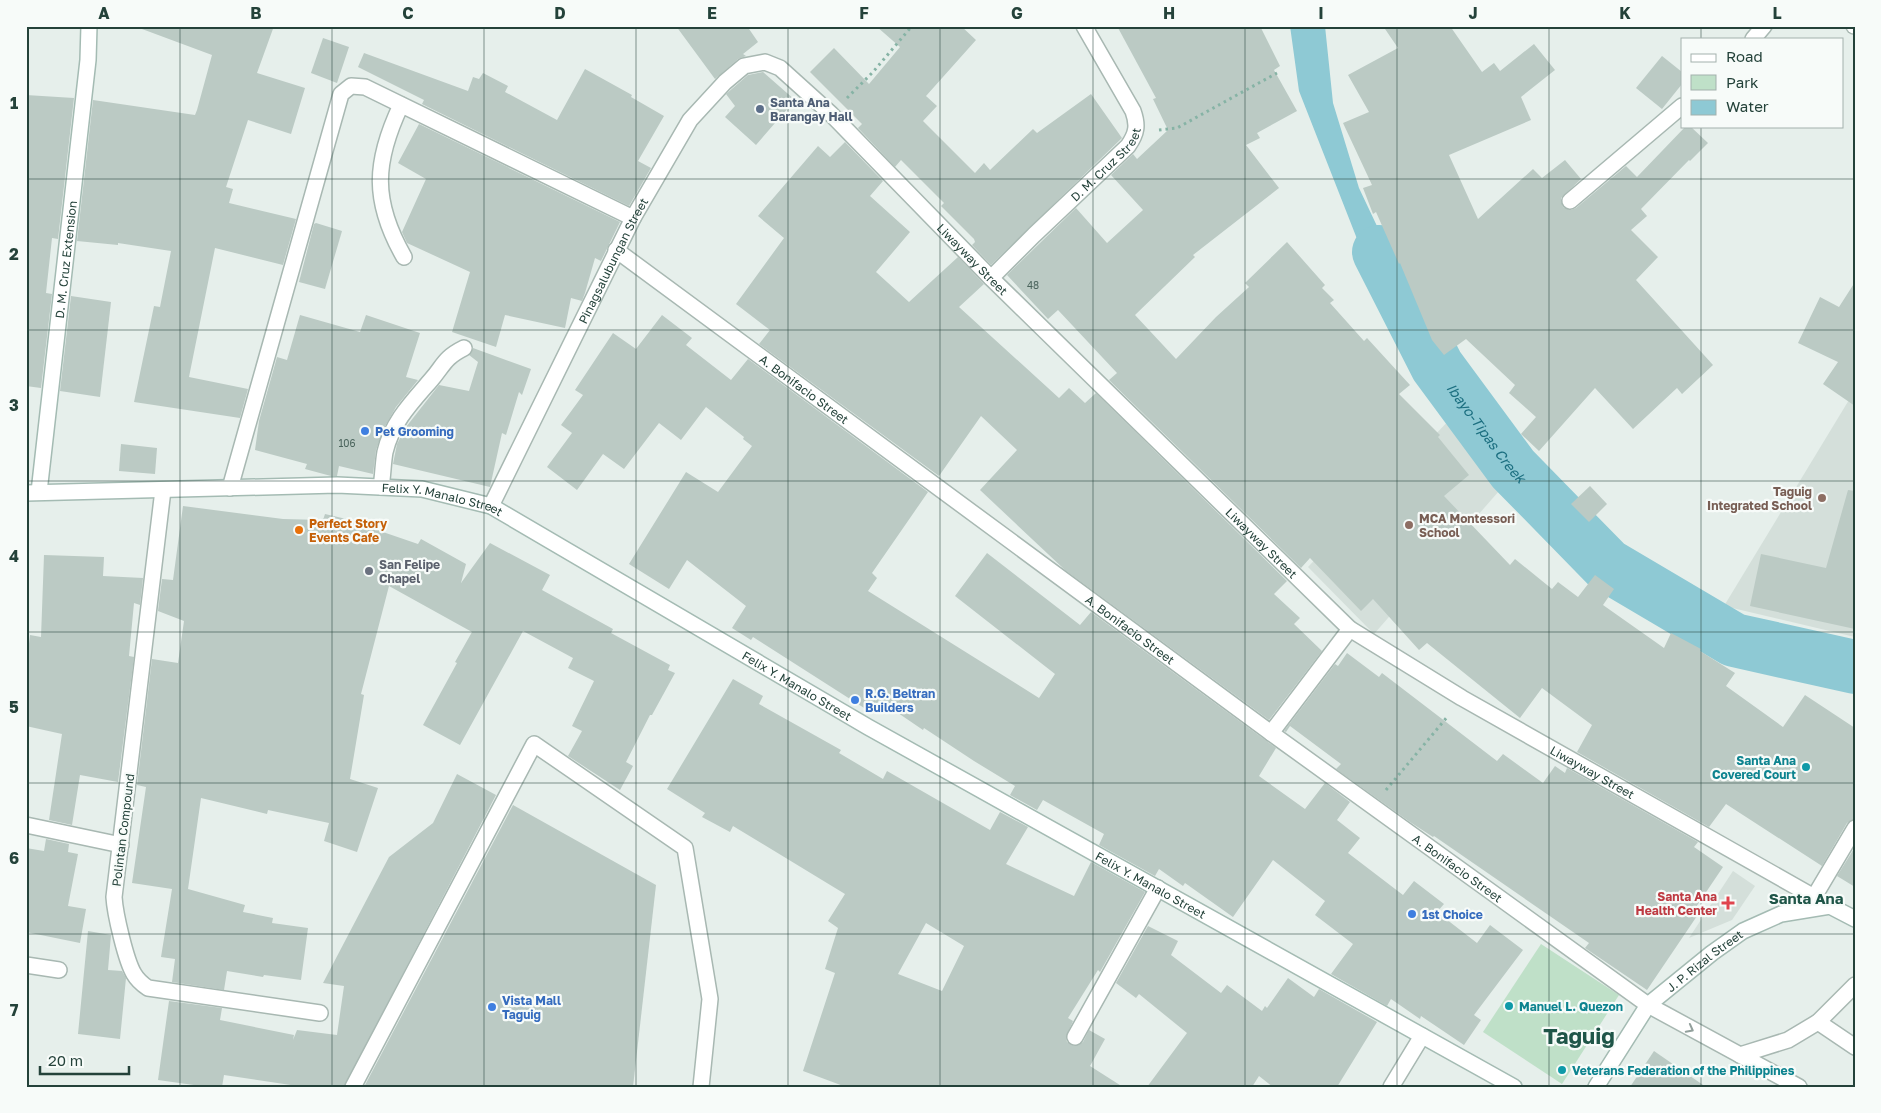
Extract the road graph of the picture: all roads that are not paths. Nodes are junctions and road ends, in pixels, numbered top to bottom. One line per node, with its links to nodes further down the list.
1 (89, 26): 17 (street, D. M. Cruz Extension)
2 (1084, 26): 12 (street, D. M. Cruz Street)
3 (1764, 26): 4 (street)
4 (1754, 38)
5 (780, 68): 9 (street, Pinagsalubungan Street); 12 (street, Liwayway Street)
6 (402, 105): 9 (street); 11 (street); 15 (street)
7 (1681, 107): 8 (street)
8 (1570, 201)
9 (632, 218): 10 (street, Pinagsalubungan Street)
10 (616, 250): 18 (street, Pinagsalubungan Street); 20 (street, A. Bonifacio Street)
11 (404, 257)
12 (991, 278): 19 (street, Liwayway Street)
13 (464, 348): 14 (street)
14 (381, 486): 15 (street, Felix Y. Manalo Street); 18 (street, Felix Y. Manalo Street)
15 (230, 488): 16 (street, Felix Y. Manalo Street)
16 (163, 490): 17 (street, Felix Y. Manalo Street); 23 (street, Polintan Compound)
17 (33, 492)
18 (490, 506): 24 (street, Felix Y. Manalo Street)
19 (1350, 629): 20 (street); 25 (street, Liwayway Street)
20 (1272, 734): 31 (street, A. Bonifacio Street)
21 (26, 824): 23 (street)
22 (1855, 828): 25 (street)
23 (122, 845): 32 (street, Polintan Compound)
24 (1158, 888): 34 (street, Felix Y. Manalo Street); 35 (street)
25 (1814, 897): 26 (street, Liwayway Street)
26 (1830, 906): 27 (street); 31 (street, J. P. Rizal Street)
27 (1855, 918)
28 (26, 965): 29 (street)
29 (59, 970)
30 (1855, 985): 33 (street)
31 (1648, 1005): 37 (street, A. Bonifacio Street, one-way to 37); 42 (street, J. P. Rizal Street)
32 (320, 1013)
33 (1818, 1022): 36 (street); 37 (street)
34 (1422, 1036): 40 (street); 41 (street, Felix Y. Manalo Street)
35 (1075, 1037)
36 (1855, 1047)
37 (1740, 1055): 43 (street, A. Bonifacio Street)
38 (353, 1087): 39 (street)
39 (701, 1087)
40 (1391, 1087)
41 (1514, 1087)
42 (1596, 1087)
43 (1799, 1087)

